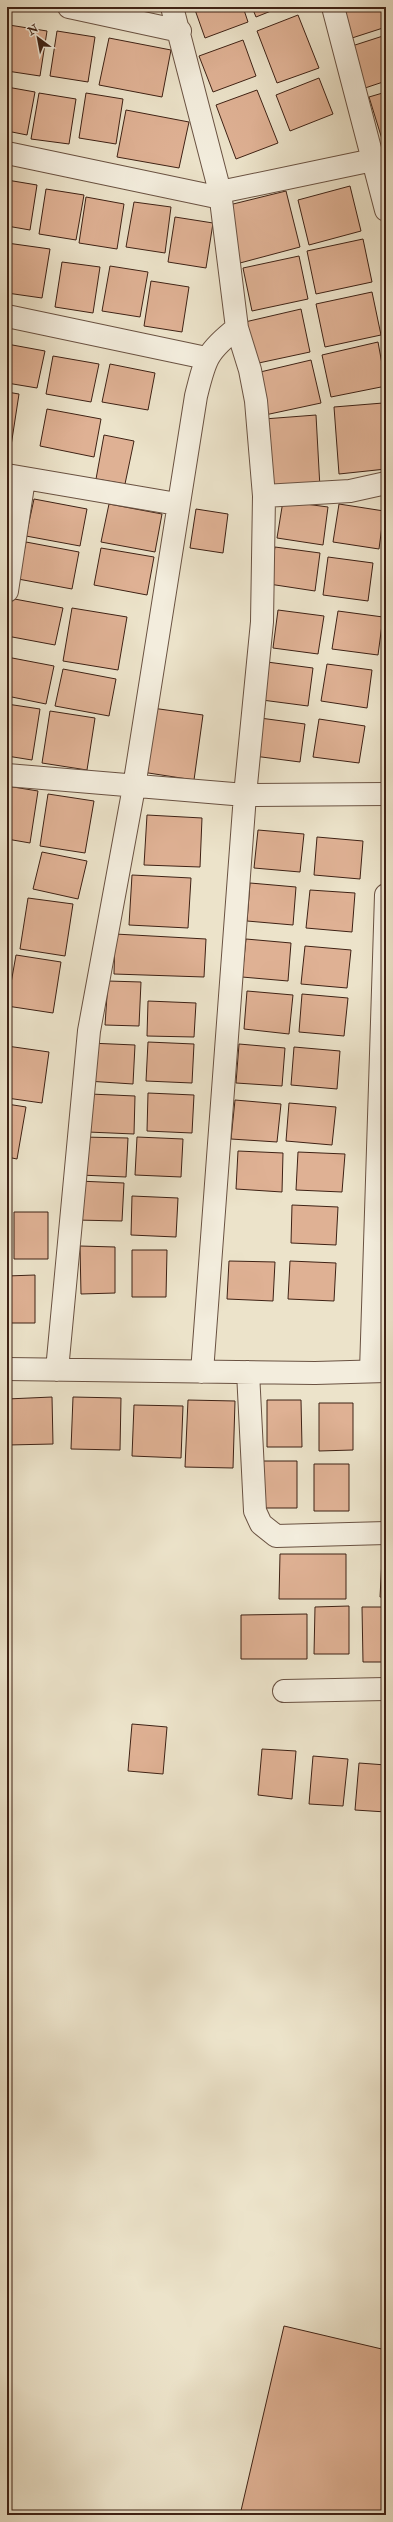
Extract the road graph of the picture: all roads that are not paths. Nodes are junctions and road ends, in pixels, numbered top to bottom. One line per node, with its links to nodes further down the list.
1 (69, 7): 4 (street)
2 (172, 7): 4 (street)
3 (333, 7): 6 (street)
4 (180, 31): 7 (street)
5 (7, 153): 7 (street)
6 (373, 160): 7 (street); 8 (street)
7 (221, 195): 10 (street)
8 (386, 210)
9 (7, 316): 11 (street)
10 (237, 328): 11 (street); 14 (street)
11 (206, 358): 15 (street)
12 (16, 477): 15 (street); 16 (street)
13 (386, 483): 14 (street)
14 (264, 496): 20 (street)
15 (177, 504): 18 (street)
16 (7, 591)
17 (7, 775): 18 (street)
18 (134, 786): 20 (street); 23 (street)
19 (386, 794): 20 (street)
20 (245, 795): 25 (street)
21 (386, 895): 24 (street)
22 (7, 1369): 23 (street)
23 (57, 1370): 25 (street)
24 (379, 1371): 26 (street)
25 (202, 1372): 26 (street)
26 (248, 1372): 27 (street)
27 (386, 1533)
28 (386, 1690): 29 (street)
29 (284, 1691)

